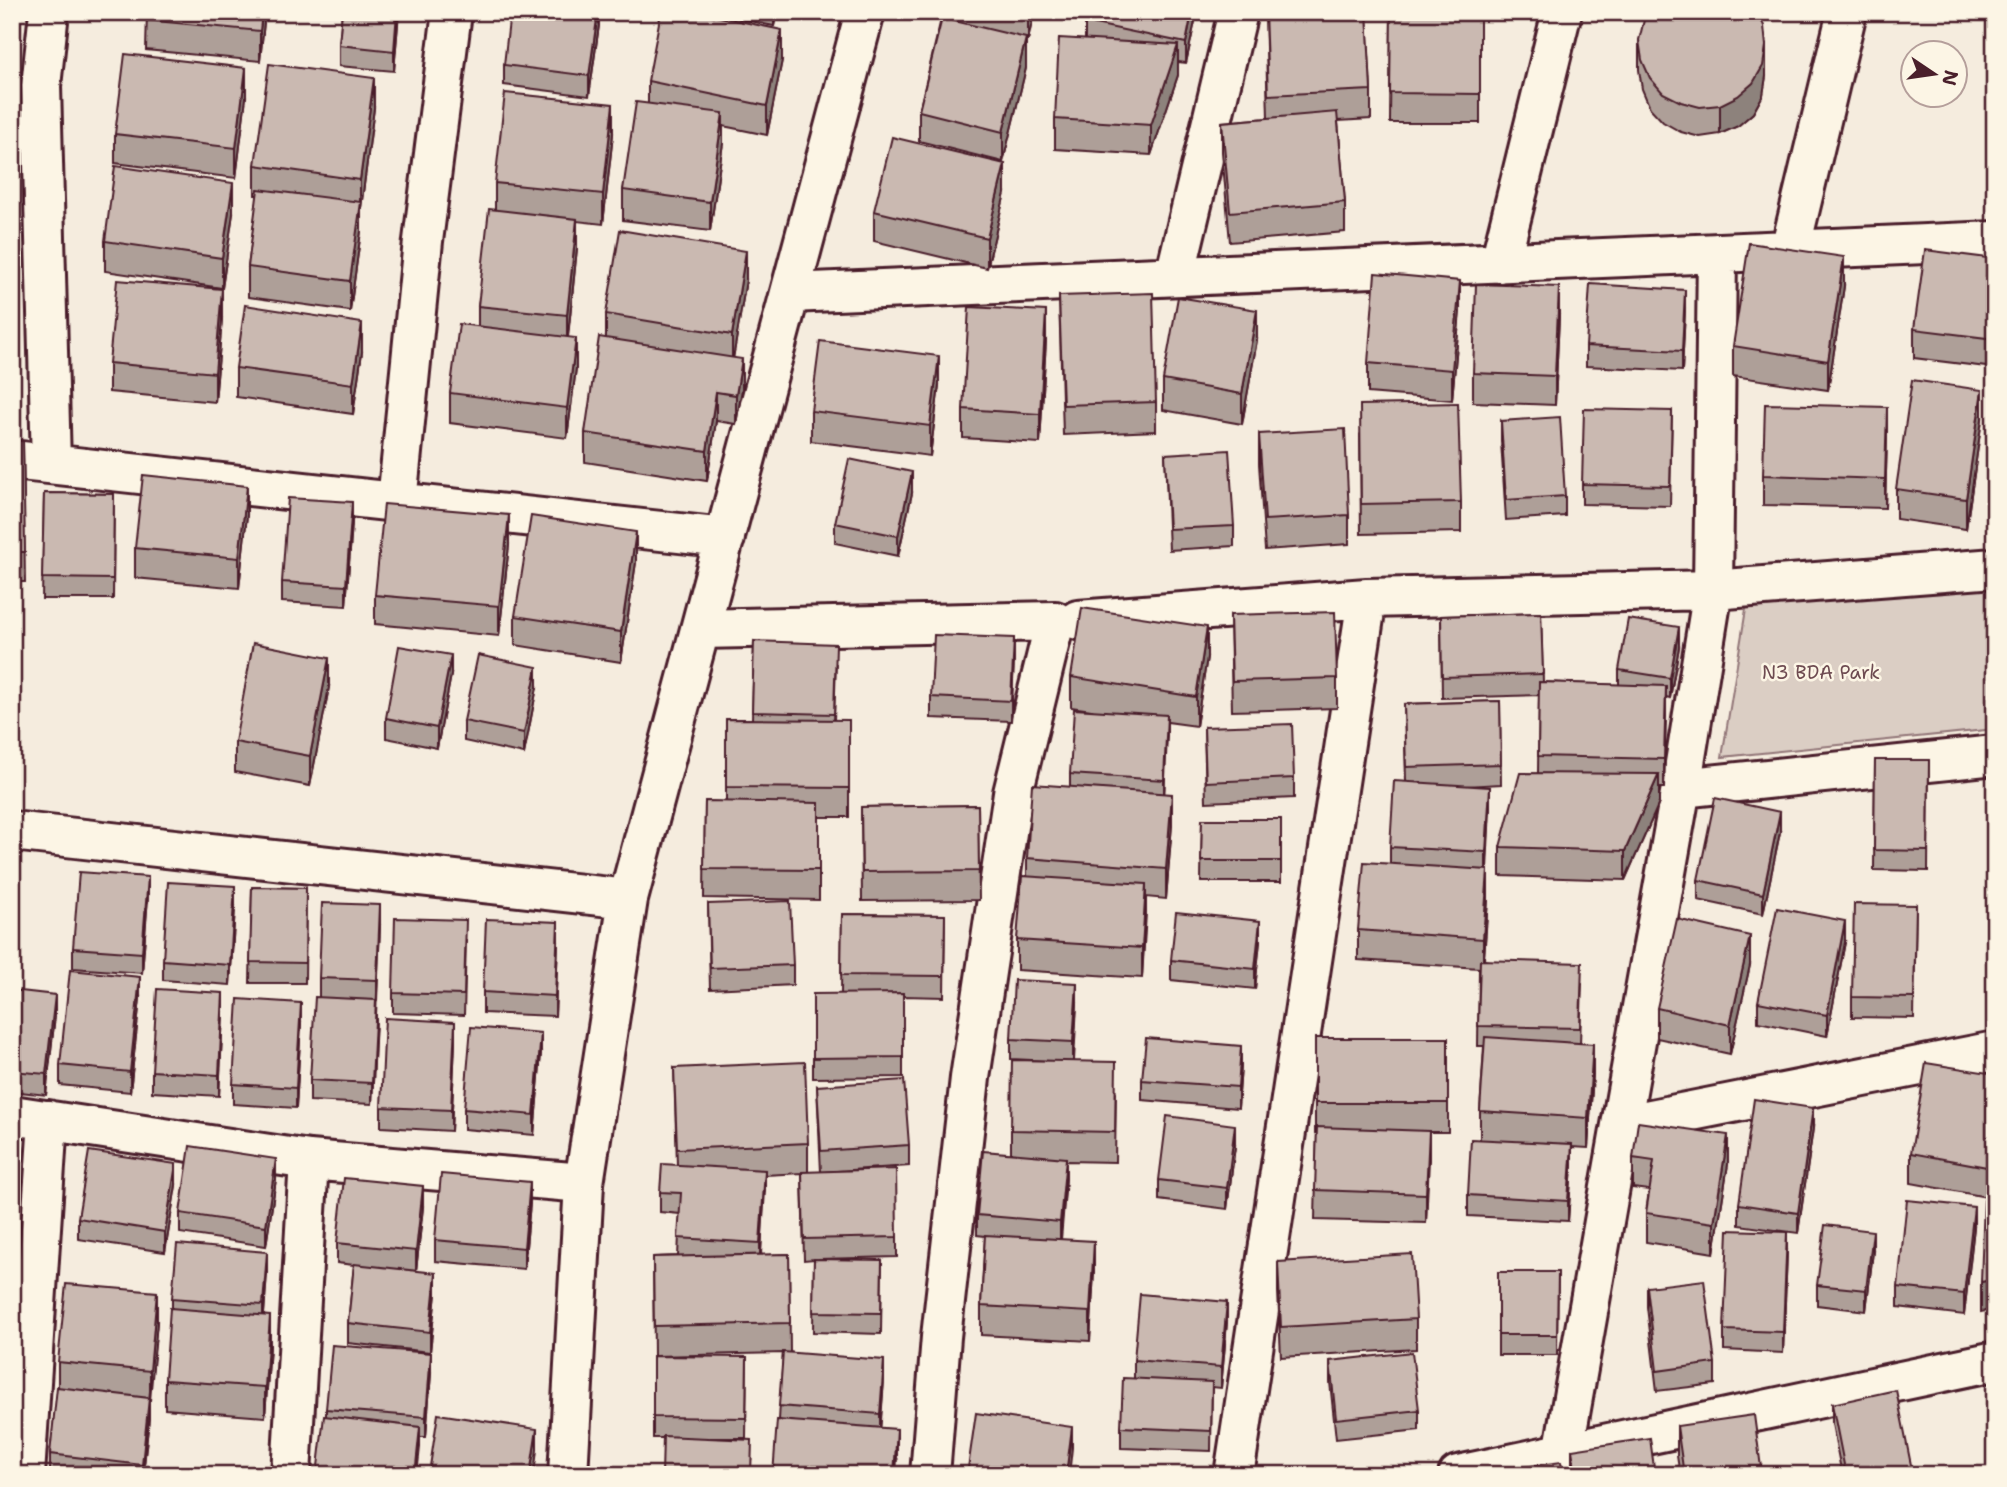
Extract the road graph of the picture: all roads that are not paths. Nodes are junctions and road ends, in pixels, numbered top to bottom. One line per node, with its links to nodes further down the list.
1 (49, 12): 7 (street)
2 (452, 12): 16 (street)
3 (865, 12): 13 (street)
4 (1238, 12): 12 (street)
5 (1562, 12): 11 (street)
6 (1847, 12): 9 (street)
7 (27, 85): 15 (street)
8 (1995, 241): 9 (street)
9 (1790, 250): 10 (street)
10 (1717, 253): 11 (street); 19 (street)
11 (1500, 263): 12 (street)
12 (1175, 276): 13 (street)
13 (790, 293): 17 (street)
14 (12, 460): 15 (street)
15 (51, 464): 16 (street)
16 (397, 502): 17 (street)
17 (724, 538): 22 (street)
18 (1995, 568): 19 (street)
19 (1713, 590): 20 (street); 24 (street)
20 (1367, 598): 21 (street); 38 (street)
21 (1055, 621): 22 (street); 37 (street)
22 (700, 629): 26 (street)
23 (1995, 755): 24 (street)
24 (1681, 788): 29 (street)
25 (12, 831): 26 (street)
26 (628, 899): 31 (street)
27 (1995, 1051): 29 (street)
28 (30, 1117): 30 (street); 34 (street)
29 (1621, 1125): 33 (street)
30 (309, 1160): 31 (street); 35 (street)
31 (584, 1183): 36 (street)
32 (1995, 1361): 33 (street)
33 (1563, 1454): 39 (street)
34 (26, 1475)
35 (291, 1475)
36 (568, 1475)
37 (930, 1475)
38 (1234, 1475)
39 (1458, 1475)

